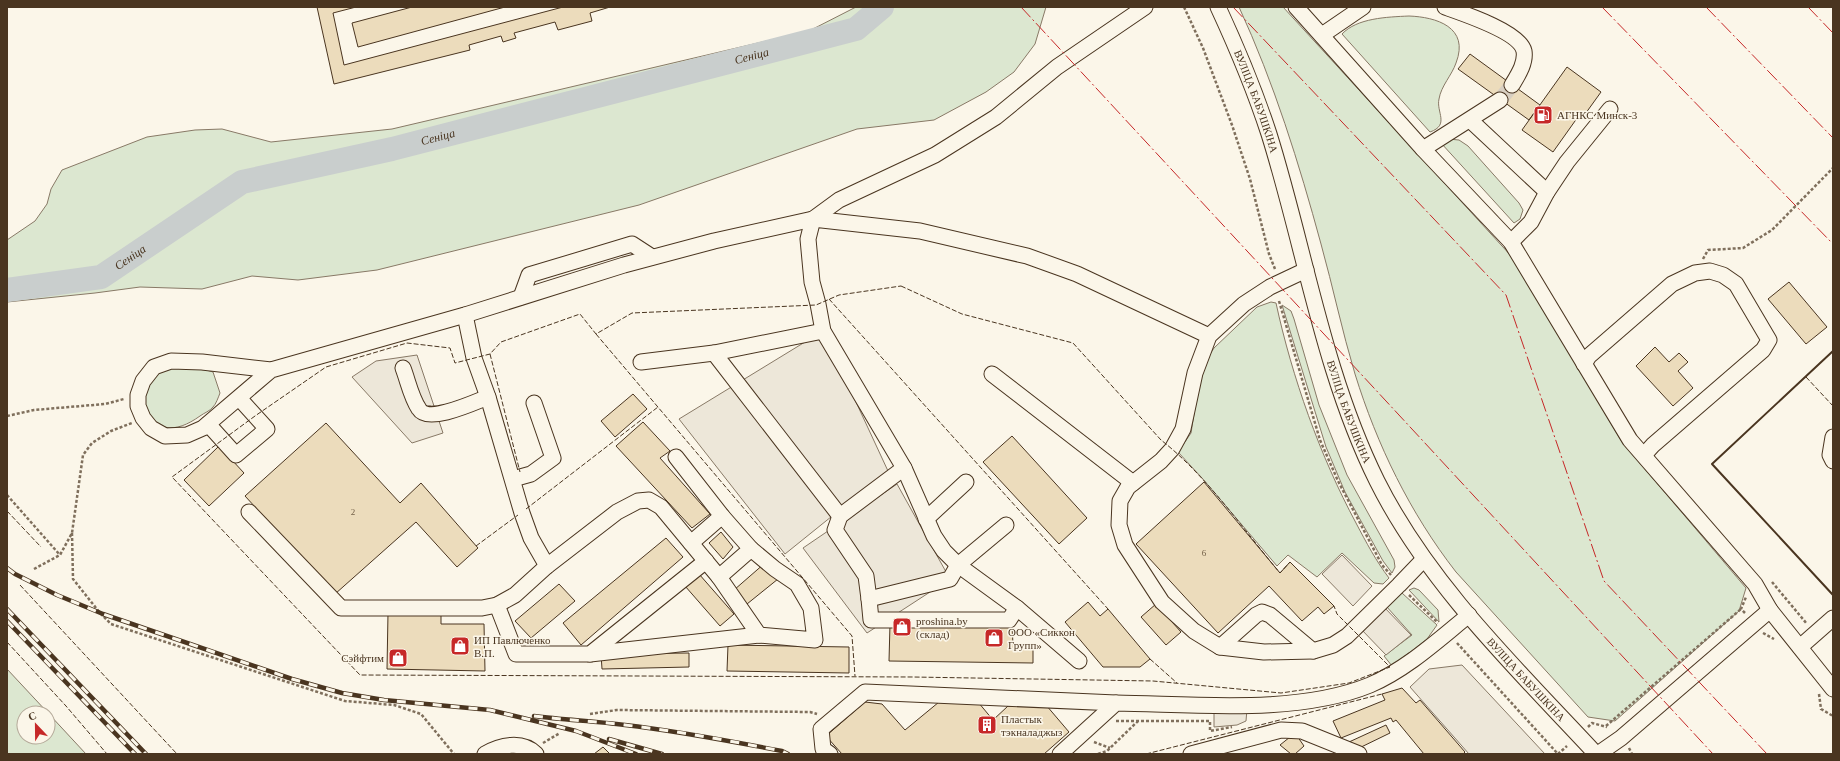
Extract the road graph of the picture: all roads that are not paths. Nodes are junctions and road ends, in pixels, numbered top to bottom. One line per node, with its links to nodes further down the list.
1 (1145, 7): 13 (street)
2 (1218, 7): 15 (street, ВУЛІЦА БАБУШКІНА)
3 (1296, 7): 6 (street)
4 (1363, 7): 6 (street)
5 (1445, 7): 7 (street)
6 (1322, 35): 11 (street)
7 (1512, 85)
8 (1500, 100): 10 (street)
9 (1610, 109): 12 (street)
10 (1470, 120): 11 (street); 12 (street)
11 (1423, 149): 14 (street)
12 (1547, 192): 14 (street)
13 (813, 219): 16 (street); 17 (street); 18 (street)
14 (1511, 242): 21 (street)
15 (1306, 270): 18 (street); 44 (street, ВУЛІЦА БАБУШКІНА)
16 (465, 315): 23 (street); 25 (street)
17 (823, 331): 19 (street); 33 (street)
18 (1209, 336): 36 (street)
19 (714, 353): 20 (street); 39 (street)
20 (641, 362)
21 (1584, 364): 30 (street); 30 (street)
22 (403, 368): 25 (street)
23 (270, 370): 26 (street); 28 (street)
24 (992, 374): 36 (street)
25 (488, 397): 34 (street)
26 (239, 398): 28 (street); 28 (street)
27 (534, 403): 34 (street)
28 (208, 424)
29 (1833, 437): 32 (street)
30 (1644, 455): 52 (street)
31 (676, 457): 38 (street)
32 (1833, 461)
33 (904, 468): 39 (street); 40 (street)
34 (513, 479): 47 (street)
35 (966, 482): 40 (street)
36 (1133, 483): 56 (street)
37 (249, 512): 50 (street)
38 (722, 516): 42 (street); 43 (street)
39 (840, 516): 49 (street)
40 (926, 519): 46 (street)
41 (1006, 525): 46 (street)
42 (691, 543): 45 (street); 47 (street)
43 (751, 549): 48 (street); 55 (street)
44 (1424, 559): 53 (street, ВУЛІЦА БАБУШКІНА); 58 (street)
45 (706, 561): 48 (street); 59 (street)
46 (958, 565): 49 (street); 51 (street)
47 (547, 566): 50 (street)
48 (720, 577): 55 (street)
49 (869, 599): 51 (street)
50 (497, 605): 59 (street)
51 (1017, 608): 60 (street)
52 (1770, 610): 57 (street); 69 (street)
53 (1469, 615): 62 (street); 69 (street, ВУЛІЦА БАБУШКІНА)
54 (1833, 618): 57 (street)
55 (759, 635): 59 (street)
56 (1220, 647): 58 (street); 58 (street)
57 (1800, 647): 61 (street)
58 (1313, 651)
59 (590, 654)
60 (1079, 661)
61 (1833, 689)
62 (1116, 703): 65 (street); 66 (street)
63 (534, 752): 64 (street)
64 (486, 754)
65 (830, 754)
66 (1060, 754)
67 (1190, 754): 68 (street)
68 (1359, 754)
69 (1597, 754)

